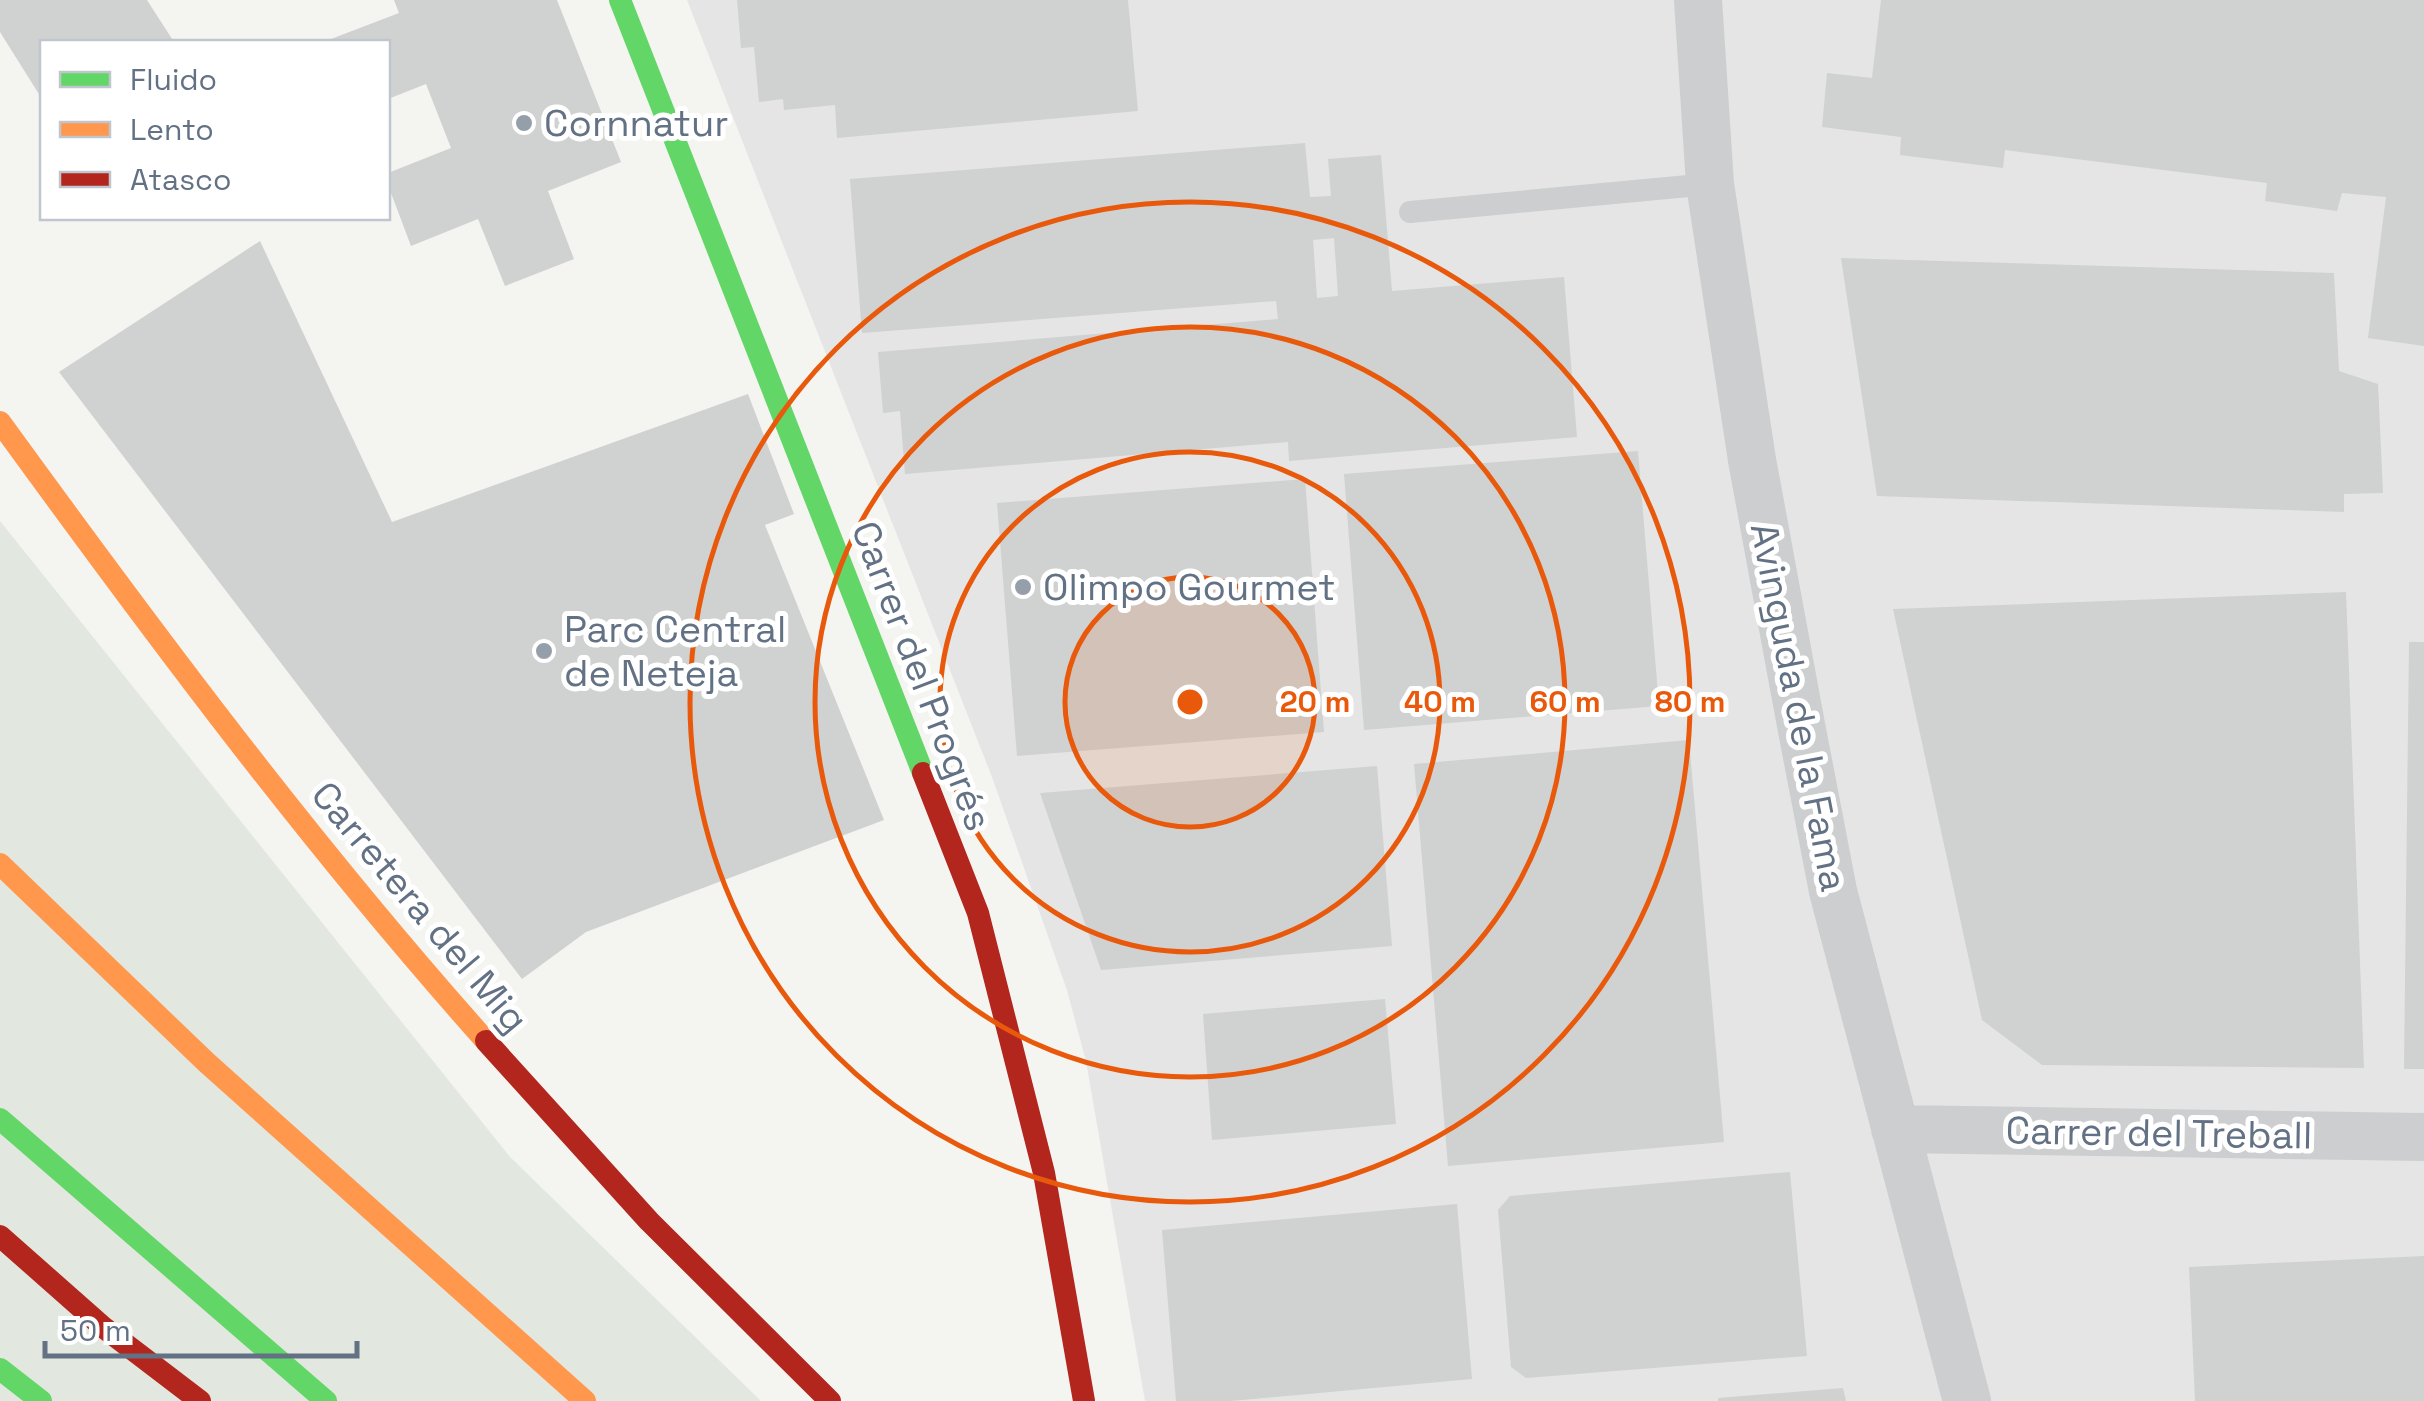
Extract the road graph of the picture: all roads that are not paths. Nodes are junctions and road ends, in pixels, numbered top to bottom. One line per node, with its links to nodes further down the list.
1 (620, 0): 19 (main road, Carrer del Progrés)
2 (1698, 0): 3 (street, Avinguda de la Fama)
3 (1710, 184): 4 (lane); 10 (street, Avinguda de la Fama)
4 (1410, 212)
5 (0, 422): 18 (main road, Carretera del Mig)
6 (0, 864): 8 (main road)
7 (15, 911): 8 (main road)
8 (206, 1062): 17 (main road)
9 (0, 1120): 16 (main road)
10 (1895, 1129): 11 (street, Carrer del Treball); 20 (street, Avinguda de la Fama)
11 (2424, 1137)
12 (0, 1236): 15 (main road)
13 (0, 1369): 14 (main road)
14 (41, 1401)
15 (200, 1401)
16 (326, 1401)
17 (584, 1401)
18 (830, 1401)
19 (1084, 1401)
20 (1967, 1401)

